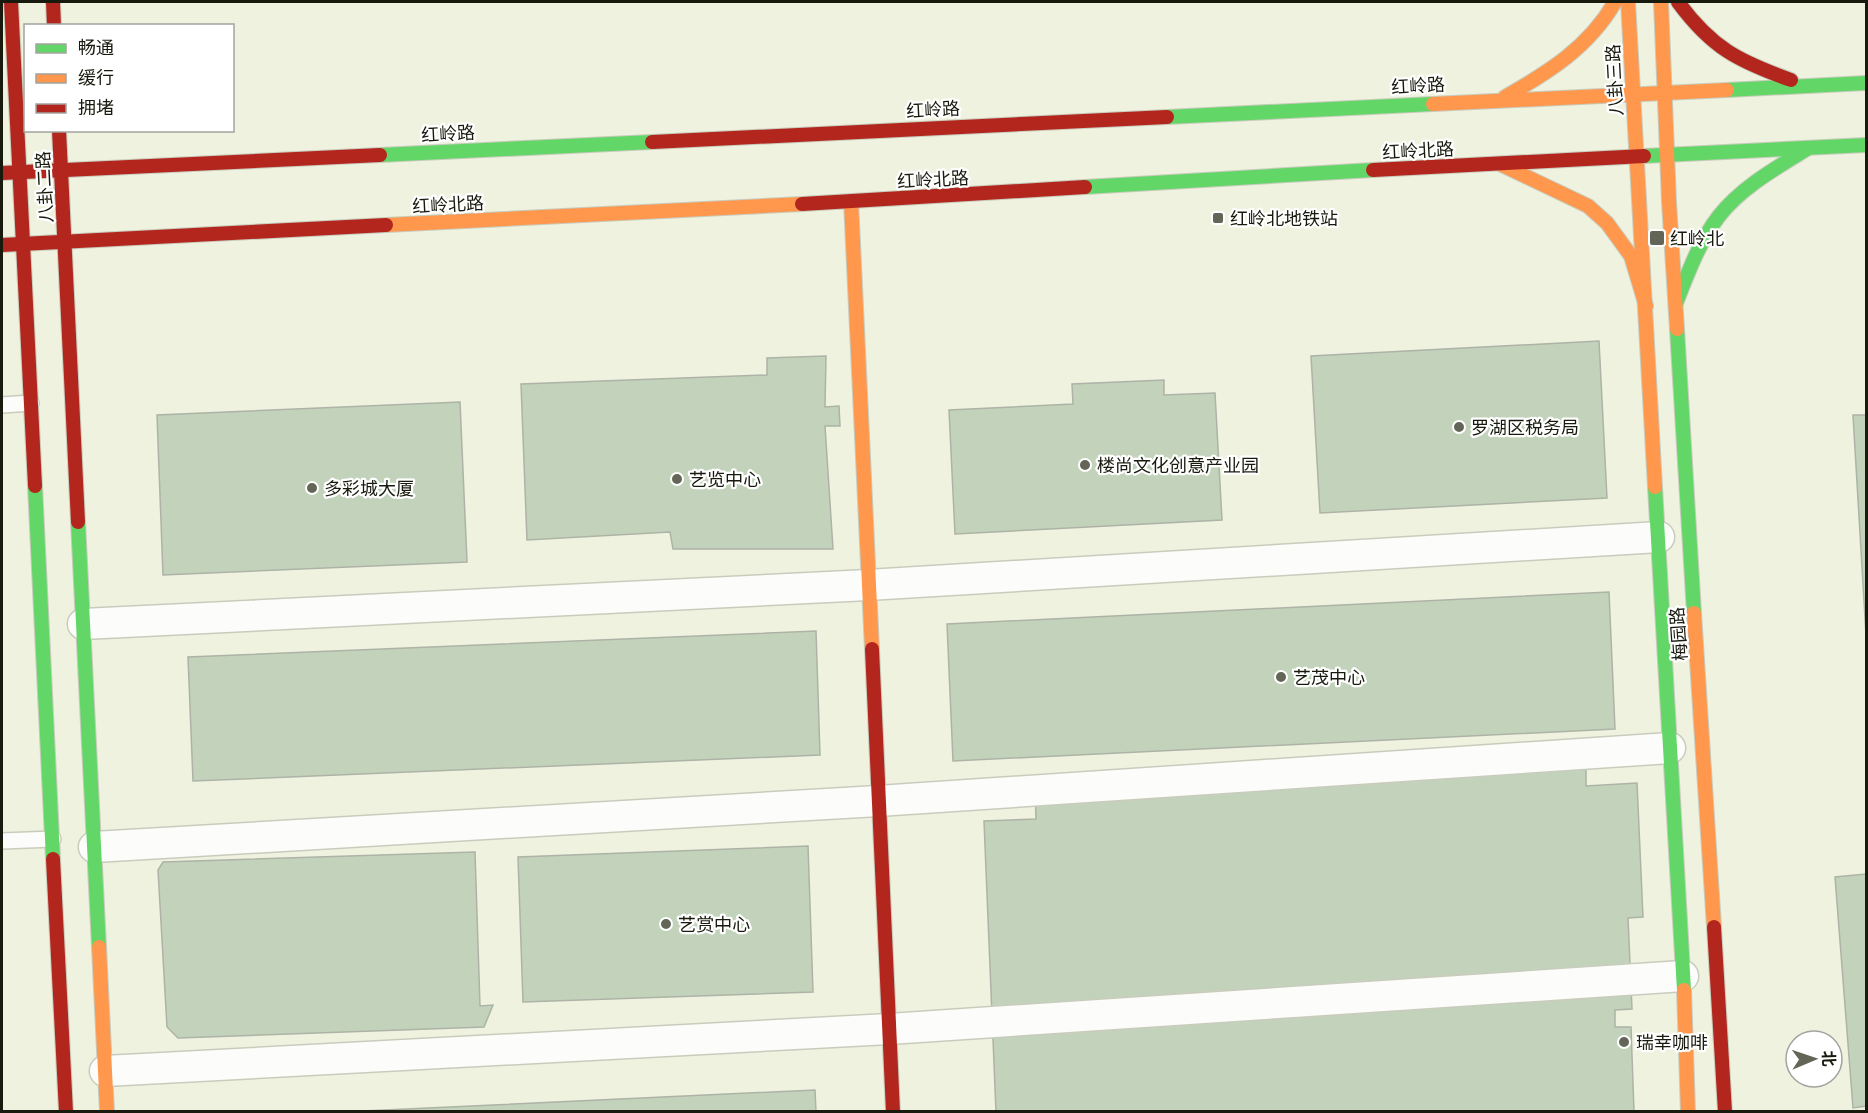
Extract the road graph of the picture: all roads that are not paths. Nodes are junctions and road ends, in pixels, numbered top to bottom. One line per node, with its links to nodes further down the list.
1 (11, 2): 21 (main road, 八卦二路)
2 (53, 2): 7 (main road)
3 (1615, 2): 12 (main road)
4 (1628, 2): 11 (main road, 八卦三路)
5 (1661, 2): 10 (main road)
6 (1678, 2): 9 (main road)
7 (54, 24)
8 (1866, 82): 9 (main road, 红岭路)
9 (1804, 85): 10 (main road, 红岭路)
10 (1665, 93): 11 (main road, 红岭路); 16 (main road)
11 (1632, 95): 12 (main road, 红岭路); 17 (main road, 八卦三路)
12 (1502, 99): 19 (main road, 红岭路)
13 (59, 132): 19 (main road, 八卦二路)
14 (1866, 145): 15 (main road, 红岭北路)
15 (1810, 148): 16 (main road, 红岭北路); 26 (main road)
16 (1668, 154): 17 (main road, 红岭北路); 26 (main road, 梅园路)
17 (1635, 156): 18 (main road, 红岭北路); 27 (main road, 梅园路)
18 (1497, 163): 22 (main road, 红岭北路); 27 (main road)
19 (61, 170): 21 (main road, 红岭路); 23 (main road, 八卦二路)
20 (2, 173): 21 (main road, 红岭路)
21 (19, 173): 24 (main road, 八卦二路)
22 (851, 201): 23 (main road, 红岭北路); 31 (main road)
23 (65, 242): 24 (main road, 红岭北路); 32 (main road, 八卦二路)
24 (22, 245): 25 (main road, 红岭北路); 28 (main road, 八卦二路)
25 (2, 246)
26 (1676, 303): 45 (main road, 梅园路)
27 (1646, 306): 30 (main road, 梅园路)
28 (31, 403): 29 (lane); 35 (main road, 八卦二路)
29 (2, 405)
30 (1659, 537): 31 (street); 33 (main road, 梅园路)
31 (868, 585): 32 (street); 34 (main road)
32 (83, 624): 37 (main road, 八卦二路)
33 (1670, 748): 34 (street); 38 (main road, 梅园路)
34 (878, 801): 37 (street); 39 (main road)
35 (53, 839): 36 (lane); 41 (main road, 八卦二路)
36 (2, 841)
37 (94, 847): 40 (main road, 八卦二路)
38 (1683, 976): 39 (street); 44 (main road, 梅园路)
39 (889, 1029): 40 (street); 43 (main road)
40 (105, 1071): 42 (main road, 八卦二路)
41 (66, 1112)
42 (107, 1112)
43 (893, 1112)
44 (1688, 1112)
45 (1725, 1112)

